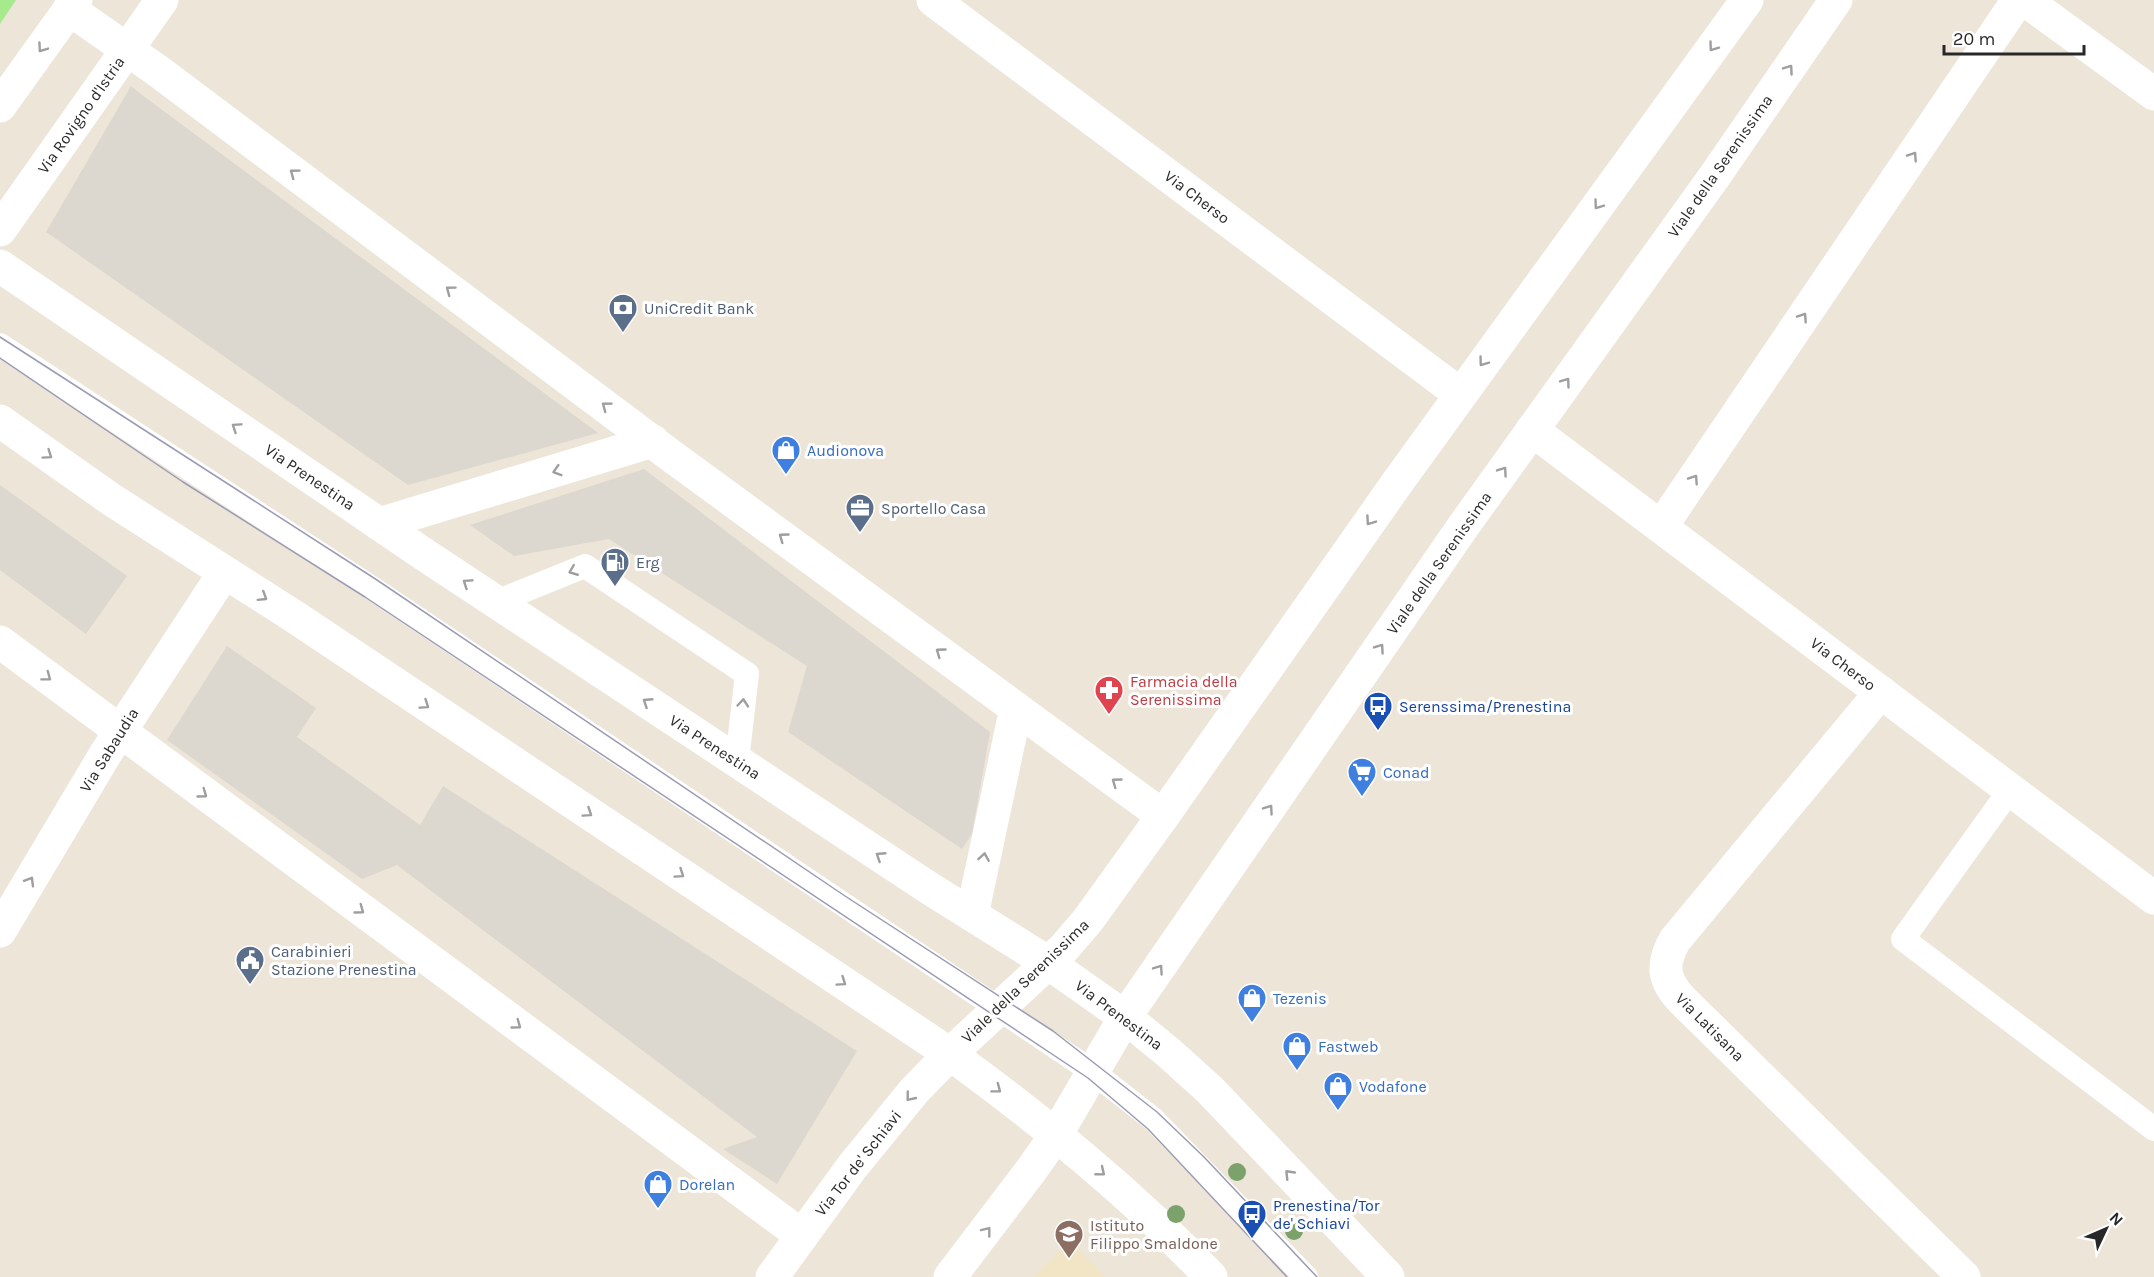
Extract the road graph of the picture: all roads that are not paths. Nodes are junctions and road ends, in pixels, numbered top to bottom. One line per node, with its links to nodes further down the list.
1 (162, 0): 8 (street, Via Rovigno d'Istria)
2 (933, 0): 14 (street, Via Cherso)
3 (1747, 0): 14 (street, Viale della Serenissima, one-way to 14)
4 (1836, 0): 16 (street, Viale della Serenissima, one-way to 4)
5 (2018, 0): 19 (street, one-way to 5)
6 (2025, 0): 9 (street)
7 (72, 4): 8 (street); 10 (street, one-way to 10)
8 (127, 49): 11 (street, Via Rovigno d'Istria); 17 (street, one-way to 8)
9 (2154, 94)
10 (0, 106)
11 (0, 230)
12 (0, 266): 18 (street, Via Prenestina, one-way to 12)
13 (0, 345): 33 (lane)
14 (1460, 394): 28 (street, Viale della Serenissima, one-way to 28)
15 (0, 421): 20 (street, one-way to 20)
16 (1532, 430): 19 (street, Via Cherso); 34 (street, Viale della Serenissima, one-way to 16)
17 (653, 441): 18 (street, one-way to 18); 24 (street, one-way to 17)
18 (379, 524): 21 (street, Via Prenestina, one-way to 18)
19 (1661, 527): 23 (street, Via Cherso)
20 (224, 573): 25 (street, Via Sabaudia); 35 (street, one-way to 35)
21 (496, 602): 26 (street, Via Prenestina, one-way to 21); 26 (lane, one-way to 21)
22 (0, 642): 25 (street, one-way to 25)
23 (1881, 692): 27 (street, Via Cherso); 45 (street, Via Latisana)
24 (1016, 708): 28 (street, one-way to 24); 30 (street, one-way to 24)
25 (120, 732): 31 (street, Via Sabaudia, one-way to 25); 39 (street, one-way to 39)
26 (737, 761): 30 (street, Via Prenestina, one-way to 26)
27 (2010, 790): 29 (street, Via Cherso); 37 (lane)
28 (1163, 816): 32 (street, Viale della Serenissima)
29 (2154, 898)
30 (972, 915): 32 (street, Via Prenestina)
31 (0, 931)
32 (1047, 962): 33 (street, Viale della Serenissima); 34 (street, Via Prenestina)
33 (999, 1008): 35 (street, Viale della Serenissima); 36 (lane)
34 (1125, 1017): 36 (street, Viale della Serenissima); 44 (street, Via Prenestina, one-way to 34)
35 (950, 1054): 38 (street, one-way to 38); 39 (street, Via Tor de' Schiavi, one-way to 39)
36 (1093, 1072): 38 (street, Viale della Serenissima); 43 (lane)
37 (2154, 1129)
38 (1056, 1135): 41 (street, one-way to 38); 42 (street, one-way to 42)
39 (801, 1235): 40 (street, Via Tor de' Schiavi)
40 (772, 1277)
41 (950, 1277)
42 (1211, 1277)
43 (1306, 1277)
44 (1388, 1277)
45 (1964, 1277)

